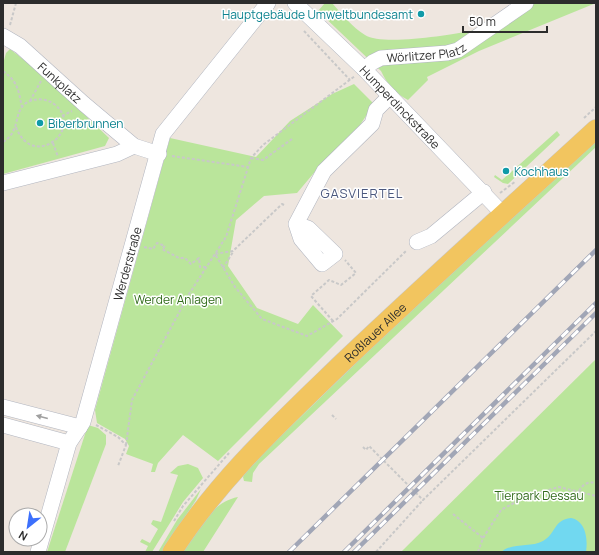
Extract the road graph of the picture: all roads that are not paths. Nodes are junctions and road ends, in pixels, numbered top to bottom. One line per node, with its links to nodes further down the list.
1 (268, 3): 9 (street, Werderstraße)
2 (295, 3): 5 (street, Humperdinckstraße)
3 (526, 3): 5 (street, Wörlitzer Platz)
4 (3, 36): 8 (street, Funkplatz)
5 (364, 69): 6 (street, Humperdinckstraße)
6 (390, 96): 11 (street, Humperdinckstraße); 14 (street)
7 (596, 129): 12 (main road, Roßlauer Allee)
8 (134, 146): 9 (street, Funkplatz); 10 (street)
9 (159, 154): 16 (street, Werderstraße)
10 (3, 184)
11 (484, 192): 12 (street, Humperdinckstraße); 13 (street)
12 (503, 214): 20 (main road, Roßlauer Allee)
13 (417, 242)
14 (335, 254)
15 (3, 407): 16 (street, one-way to 15)
16 (82, 424): 18 (street, Werderstraße)
17 (3, 425): 18 (street)
18 (70, 443): 19 (street, Werderstraße)
19 (38, 552)
20 (172, 552)

